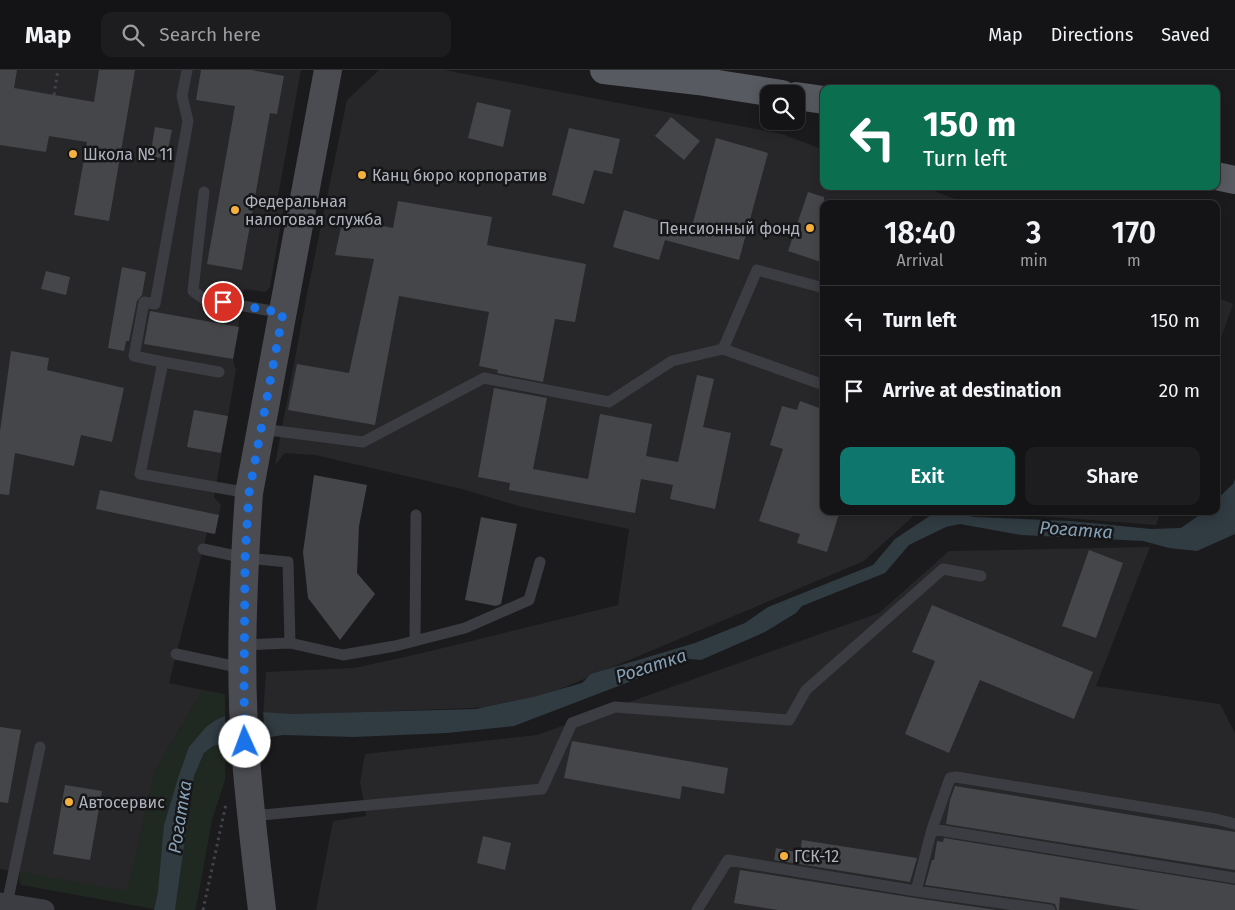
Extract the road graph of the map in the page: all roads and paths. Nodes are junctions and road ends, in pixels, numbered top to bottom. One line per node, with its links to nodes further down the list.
1 (58, 70): 7 (path)
2 (187, 70): 16 (lane)
3 (328, 70): 14 (street)
4 (604, 70): 5 (main road)
5 (699, 76): 6 (main road)
6 (760, 89)
7 (54, 95)
8 (805, 97): 9 (main road)
9 (820, 99)
10 (1220, 177): 11 (main road)
11 (1235, 180)
12 (204, 192): 14 (lane)
13 (820, 287): 15 (lane)
14 (283, 313): 19 (street)
15 (723, 349): 18 (lane); 19 (lane)
16 (163, 362): 17 (lane); 20 (lane)
17 (219, 372)
18 (820, 385)
19 (261, 429): 20 (street)
20 (249, 493): 23 (street)
21 (416, 515): 26 (lane)
22 (203, 549): 23 (lane)
23 (245, 558): 27 (lane); 29 (street)
24 (540, 562): 26 (lane)
25 (981, 576): 32 (lane)
26 (415, 641): 27 (lane)
27 (290, 642): 29 (lane)
28 (176, 654): 29 (lane)
29 (244, 668): 32 (street)
30 (40, 747): 37 (lane)
31 (228, 796): 39 (path)
32 (252, 816): 40 (street)
33 (1235, 824): 34 (lane)
34 (932, 829): 35 (lane); 36 (lane)
35 (1235, 878)
36 (916, 891): 41 (lane); 42 (lane)
37 (3, 903): 38 (street)
38 (44, 910)
39 (203, 910)
40 (262, 910)
41 (697, 910)
42 (1050, 910)

